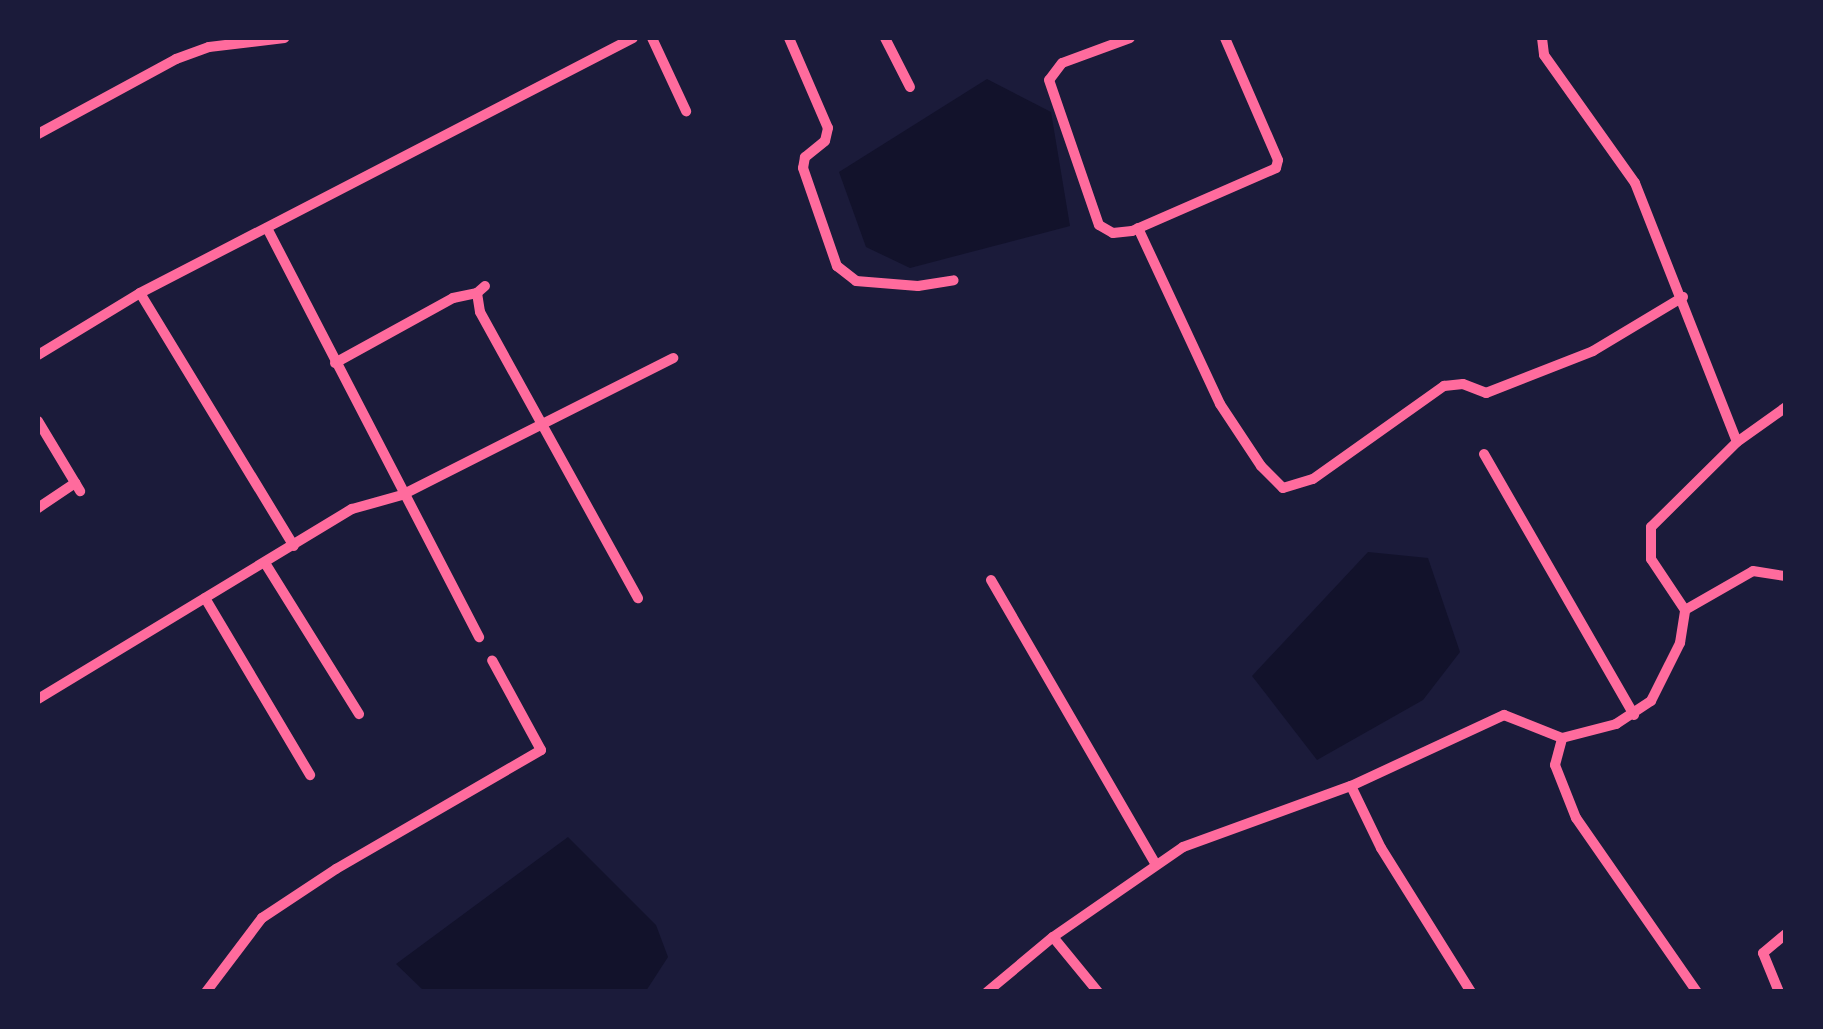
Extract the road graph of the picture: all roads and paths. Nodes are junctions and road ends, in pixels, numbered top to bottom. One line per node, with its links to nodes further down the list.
1 (284, 38): 11 (street)
2 (633, 38): 12 (street)
3 (652, 38): 10 (street)
4 (790, 38): 14 (street)
5 (885, 38): 9 (street)
6 (1130, 38): 13 (street)
7 (1225, 38): 13 (street)
8 (1542, 38): 16 (street)
9 (910, 87)
10 (686, 111)
11 (38, 134)
12 (267, 228): 15 (street); 19 (street)
13 (1138, 228): 16 (street)
14 (954, 280)
15 (140, 293): 17 (street); 27 (street)
16 (1682, 297): 23 (street)
17 (38, 355)
18 (673, 358): 22 (street)
19 (336, 363): 22 (street); 25 (street)
20 (1786, 406): 23 (street)
21 (38, 421): 26 (street)
22 (543, 424): 25 (street); 32 (street)
23 (1737, 442): 33 (street)
24 (1484, 454): 38 (street)
25 (402, 495): 27 (street); 34 (street)
26 (38, 508)
27 (294, 546): 28 (street)
28 (265, 563): 31 (street); 37 (street)
29 (1786, 576): 33 (street)
30 (991, 580): 42 (street)
31 (205, 598): 36 (street); 40 (street)
32 (638, 598)
33 (1685, 610): 38 (street)
34 (480, 637)
35 (492, 660): 45 (street)
36 (38, 699)
37 (360, 714)
38 (1634, 715): 39 (street)
39 (1562, 738): 41 (street); 49 (street)
40 (310, 775)
41 (1352, 786): 42 (street); 48 (street)
42 (1156, 865): 44 (street)
43 (1786, 934): 50 (street)
44 (1053, 937): 46 (street); 47 (street)
45 (206, 992)
46 (987, 992)
47 (1098, 992)
48 (1472, 992)
49 (1697, 992)
50 (1779, 992)

